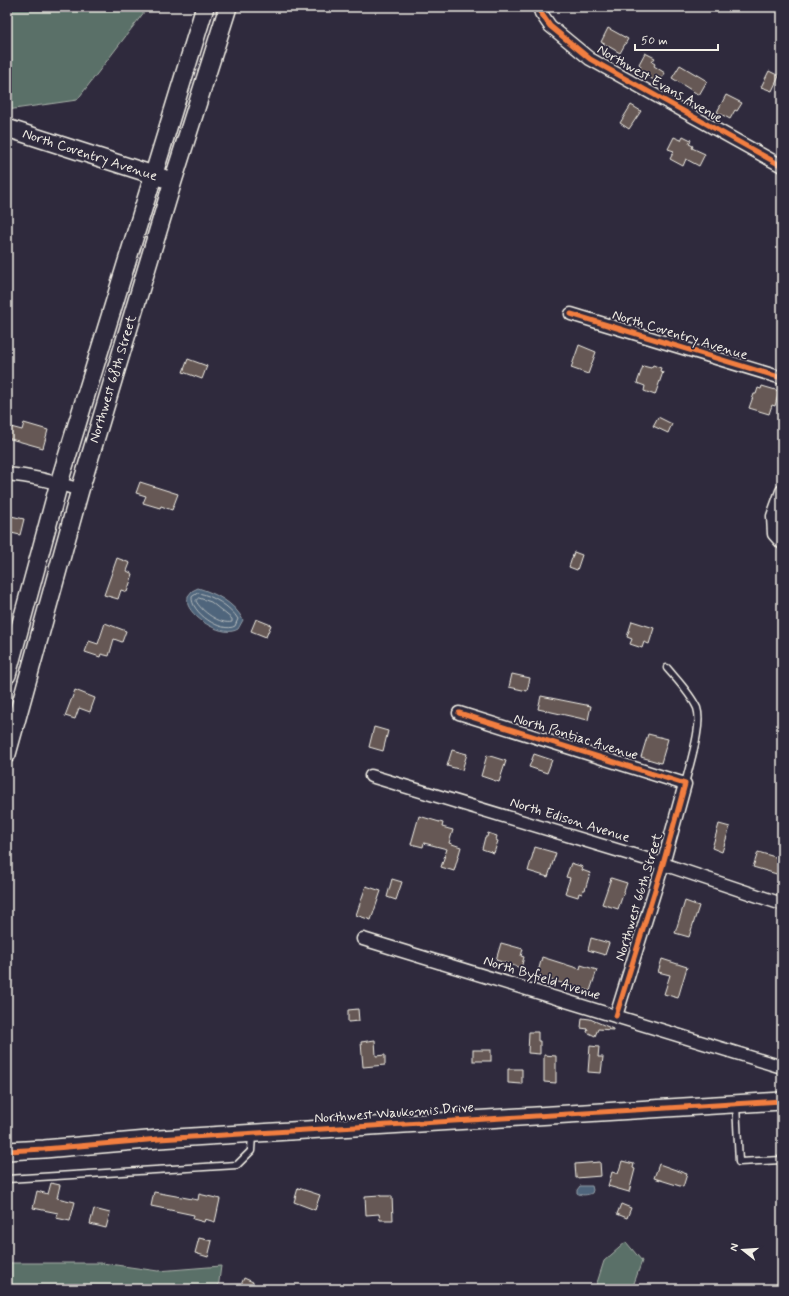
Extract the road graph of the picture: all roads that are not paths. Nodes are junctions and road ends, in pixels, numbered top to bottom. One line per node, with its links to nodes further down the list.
1 (205, 7): 6 (main road, Northwest 68th Street)
2 (228, 7): 7 (main road, Northwest 68th Street)
3 (539, 7): 5 (street, Northwest Evans Avenue)
4 (7, 128): 6 (main road, North Coventry Avenue)
5 (782, 166)
6 (153, 175): 7 (main road, North Coventry Avenue); 11 (main road, Northwest 68th Street)
7 (173, 182): 12 (main road, Northwest 68th Street)
8 (571, 314): 9 (street, North Coventry Avenue)
9 (782, 378)
10 (7, 474): 11 (street)
11 (59, 483): 12 (street); 16 (main road, Northwest 68th Street)
12 (80, 490): 18 (main road, Northwest 68th Street)
13 (782, 491): 14 (street)
14 (782, 543)
15 (667, 668): 21 (lane)
16 (7, 675)
17 (459, 713): 21 (street, North Pontiac Avenue)
18 (12, 722): 19 (main road, Northwest 68th Street)
19 (7, 754)
20 (372, 776): 22 (street, North Edison Avenue)
21 (684, 784): 22 (street, Northwest 66th Street)
22 (663, 864): 23 (street, North Edison Avenue); 25 (street, Northwest 66th Street)
23 (782, 904)
24 (363, 939): 25 (street, North Byfield Avenue)
25 (616, 1016): 26 (street, North Byfield Avenue)
26 (782, 1067)
27 (782, 1101): 28 (main road, Northwest Waukomis Drive)
28 (736, 1104): 29 (main road, Northwest Waukomis Drive); 31 (lane)
29 (252, 1134): 30 (main road, Northwest Waukomis Drive); 32 (lane)
30 (7, 1151)
31 (782, 1160)
32 (7, 1179)

